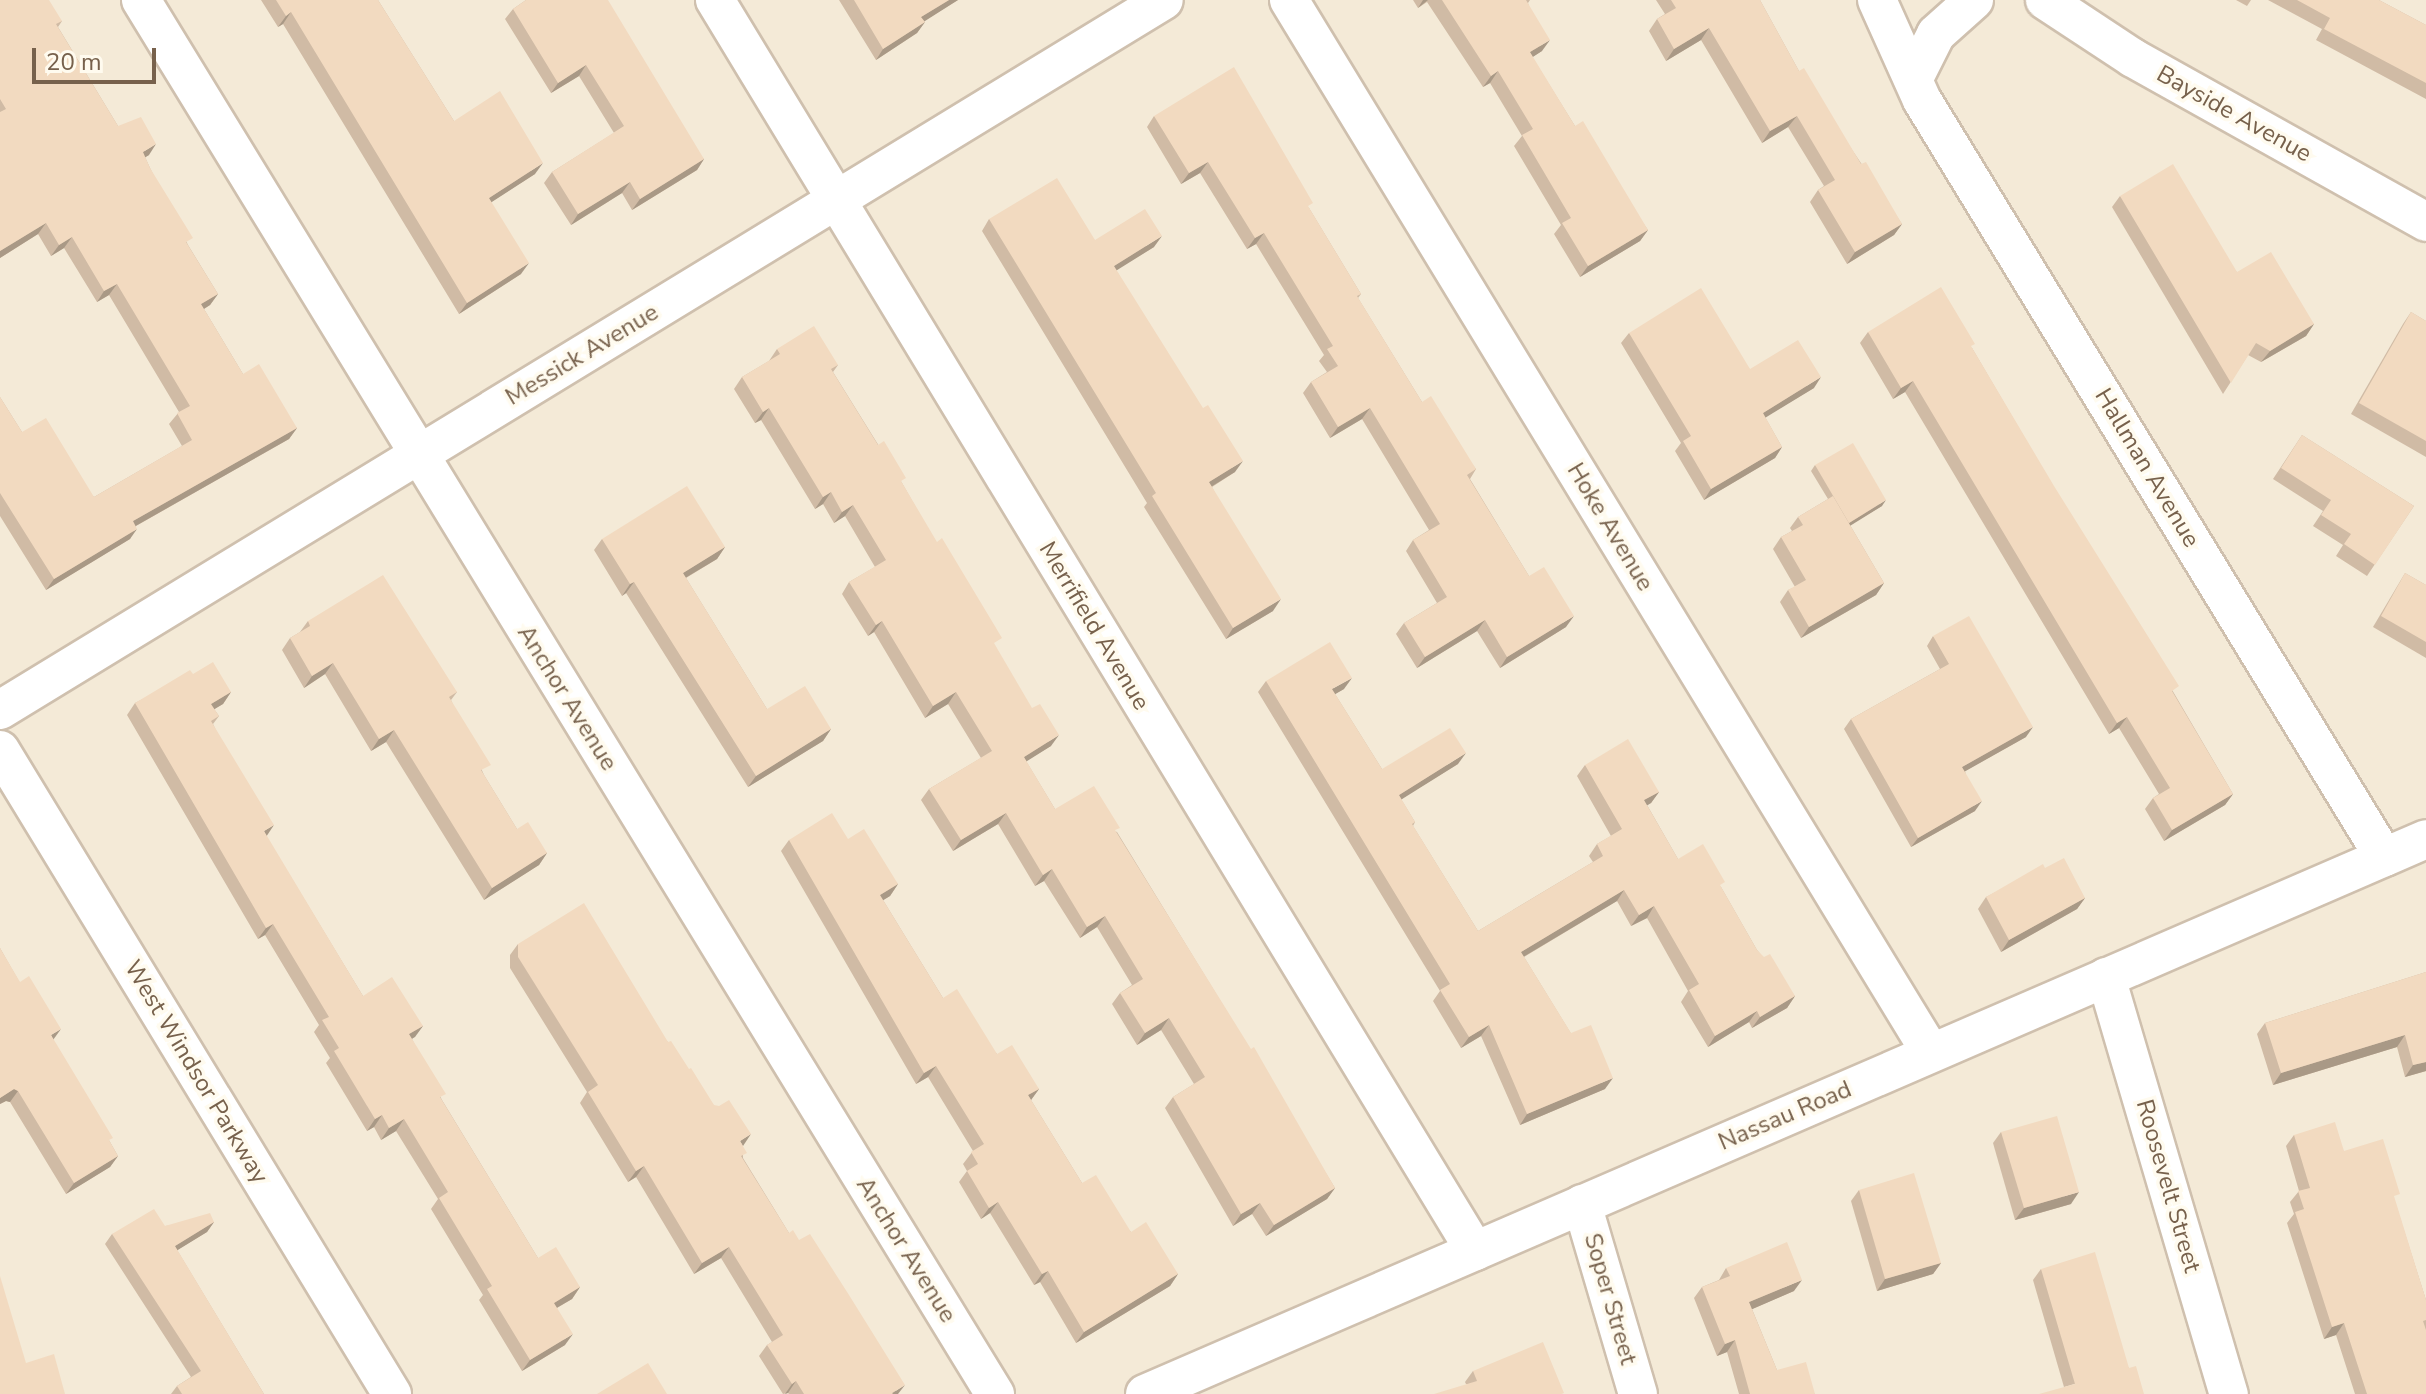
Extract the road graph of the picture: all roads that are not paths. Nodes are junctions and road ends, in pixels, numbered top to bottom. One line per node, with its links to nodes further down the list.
1 (141, 0): 11 (street, Anchor Avenue)
2 (715, 0): 9 (street, Merrifield Avenue)
3 (1164, 0): 9 (street, Messick Avenue)
4 (1289, 0): 17 (street, Hoke Avenue)
5 (1877, 0): 8 (street, Hallman Avenue)
6 (1974, 0): 8 (street)
7 (2045, 0): 10 (street, Bayside Avenue)
8 (1914, 78): 15 (street, Hallman Avenue)
9 (836, 201): 11 (street, Messick Avenue); 19 (street, Merrifield Avenue)
10 (2426, 222)
11 (417, 455): 12 (street, Messick Avenue); 21 (street, Anchor Avenue)
12 (0, 710)
13 (0, 750): 20 (street, West Windsor Parkway)
14 (2426, 839): 15 (street, Nassau Road)
15 (2384, 857): 16 (street, Nassau Road)
16 (2106, 977): 17 (street, Nassau Road); 24 (street, Roosevelt Street)
17 (1931, 1053): 18 (street, Nassau Road)
18 (1582, 1204): 19 (street, Nassau Road); 23 (street, Soper Street)
19 (1475, 1251): 22 (street, Nassau Road)
20 (392, 1394)
21 (995, 1394)
22 (1145, 1394)
23 (1638, 1394)
24 (2229, 1394)

